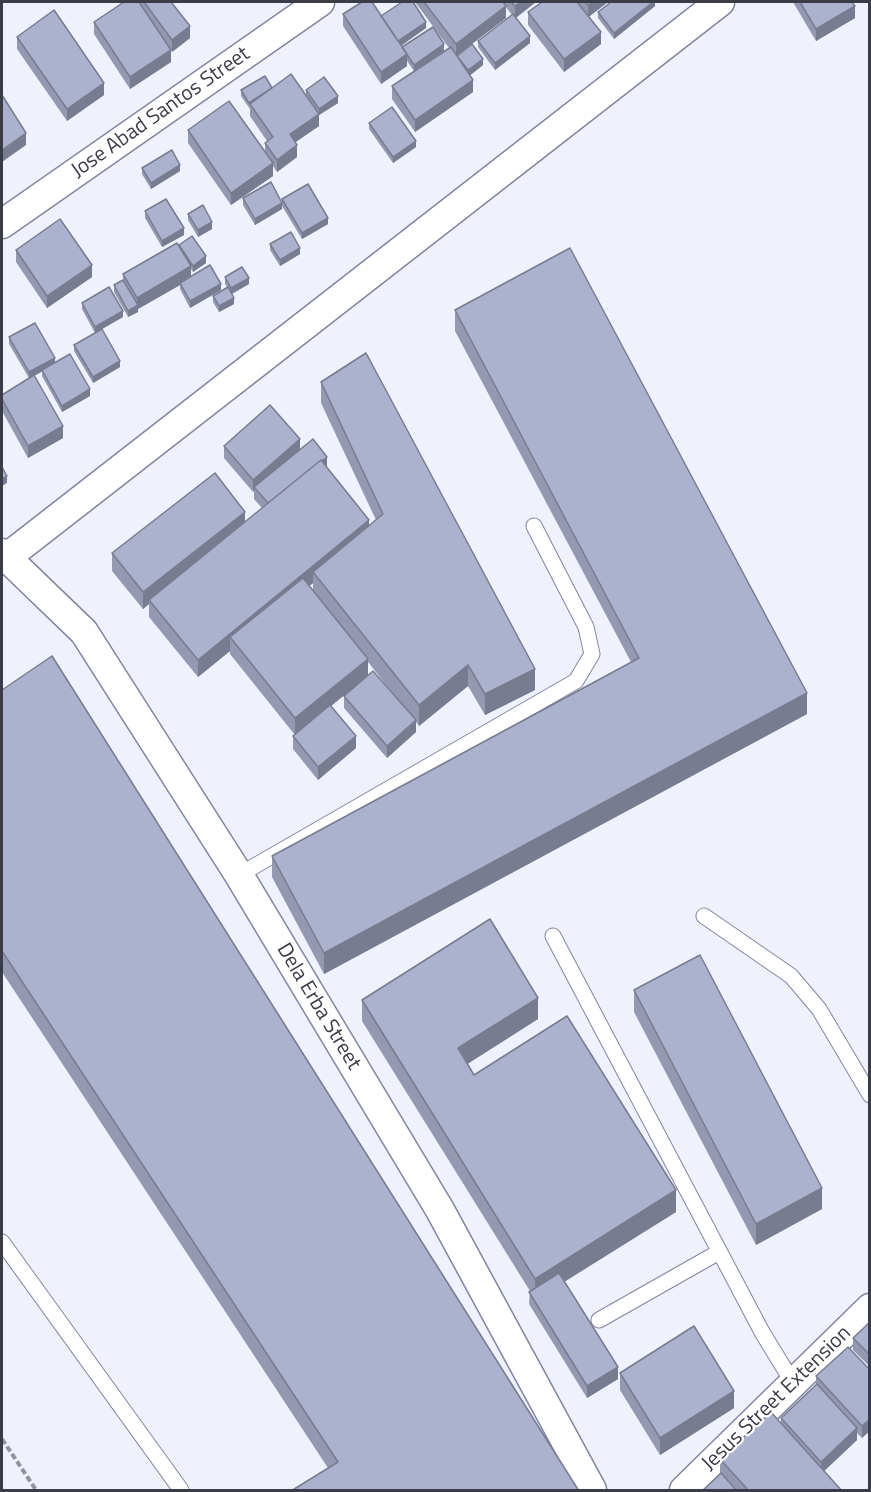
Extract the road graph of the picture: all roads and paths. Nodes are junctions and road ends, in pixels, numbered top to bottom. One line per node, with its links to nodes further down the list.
1 (320, 2): 3 (street, Jose Abad Santos Street)
2 (720, 2): 5 (street)
3 (2, 224)
4 (534, 526): 6 (lane)
5 (4, 556): 6 (street, Dela Erba Street)
6 (239, 875): 18 (street, Dela Erba Street)
7 (704, 916): 9 (lane)
8 (553, 936): 11 (lane)
9 (870, 1095)
10 (2, 1242): 17 (lane)
11 (719, 1252): 13 (lane); 14 (lane)
12 (870, 1308): 14 (street, Jesus Street Extension)
13 (599, 1320)
14 (794, 1383): 19 (street, Jesus Street Extension)
15 (2, 1439): 16 (path)
16 (36, 1491)
17 (181, 1491)
18 (592, 1491)
19 (684, 1491)

